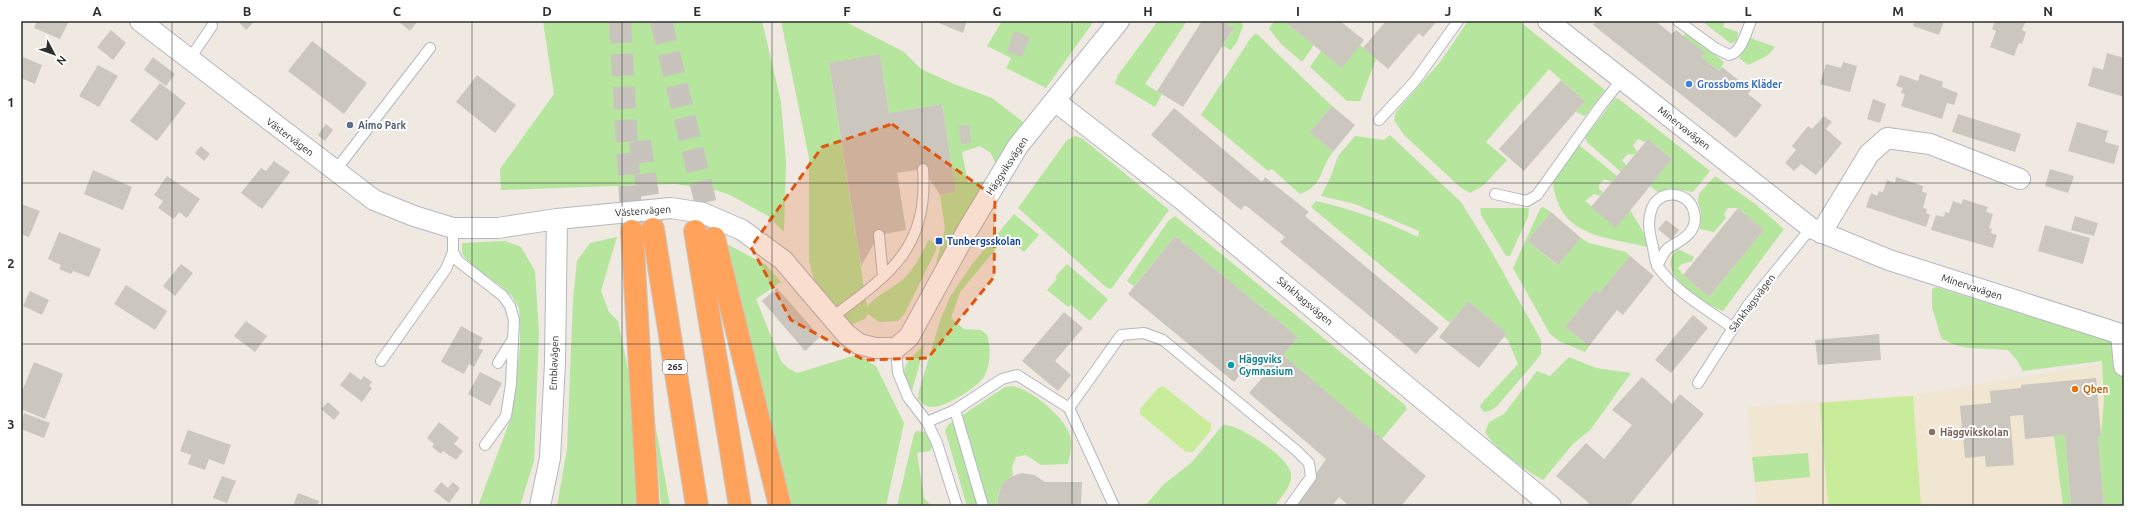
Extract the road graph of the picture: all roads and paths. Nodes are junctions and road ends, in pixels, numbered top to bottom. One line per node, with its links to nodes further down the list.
1 (140, 21): 9 (street, Västervägen)
2 (1119, 21): 11 (street, Häggviksvägen)
3 (1458, 21): 12 (lane)
4 (1548, 21): 10 (street, Minervavägen)
5 (1678, 21): 6 (lane)
6 (1751, 21)
7 (212, 26): 9 (lane)
8 (430, 48): 14 (lane)
9 (189, 60): 14 (street, Västervägen)
10 (1622, 79): 16 (lane); 19 (street, Minervavägen)
11 (1055, 101): 28 (street, Häggviksvägen); 46 (street, Sänkhagsvägen)
12 (1379, 120)
13 (923, 169): 23 (lane)
14 (335, 171): 18 (street, Västervägen)
15 (2020, 179): 19 (street)
16 (1495, 194)
17 (557, 219): 18 (street, Västervägen); 24 (street, Västervägen); 37 (street, Emblavägen)
18 (453, 228): 21 (lane)
19 (1816, 230): 25 (lane, Sänkhagsvägen); 26 (street, Minervavägen)
20 (879, 235): 23 (lane)
21 (453, 252): 27 (lane); 29 (lane)
22 (1657, 266): 22 (lane); 25 (lane)
23 (884, 276): 24 (lane)
24 (831, 318): 28 (street, Västervägen)
25 (1733, 328): 32 (lane, Sänkhagsvägen)
26 (2122, 334): 31 (street)
27 (514, 338): 30 (lane); 36 (lane)
28 (896, 348): 35 (lane)
29 (381, 361)
30 (498, 363)
31 (2124, 366)
32 (1698, 382)
33 (1069, 408): 34 (lane); 44 (lane); 45 (lane)
34 (955, 410): 35 (lane); 43 (lane)
35 (927, 422): 42 (lane)
36 (485, 445)
37 (540, 506)
38 (648, 506): 39 (highway, 265)
39 (697, 506)
40 (740, 506): 41 (highway)
41 (780, 506)
42 (957, 506)
43 (983, 506)
44 (1114, 506)
45 (1290, 506)
46 (1551, 506)

